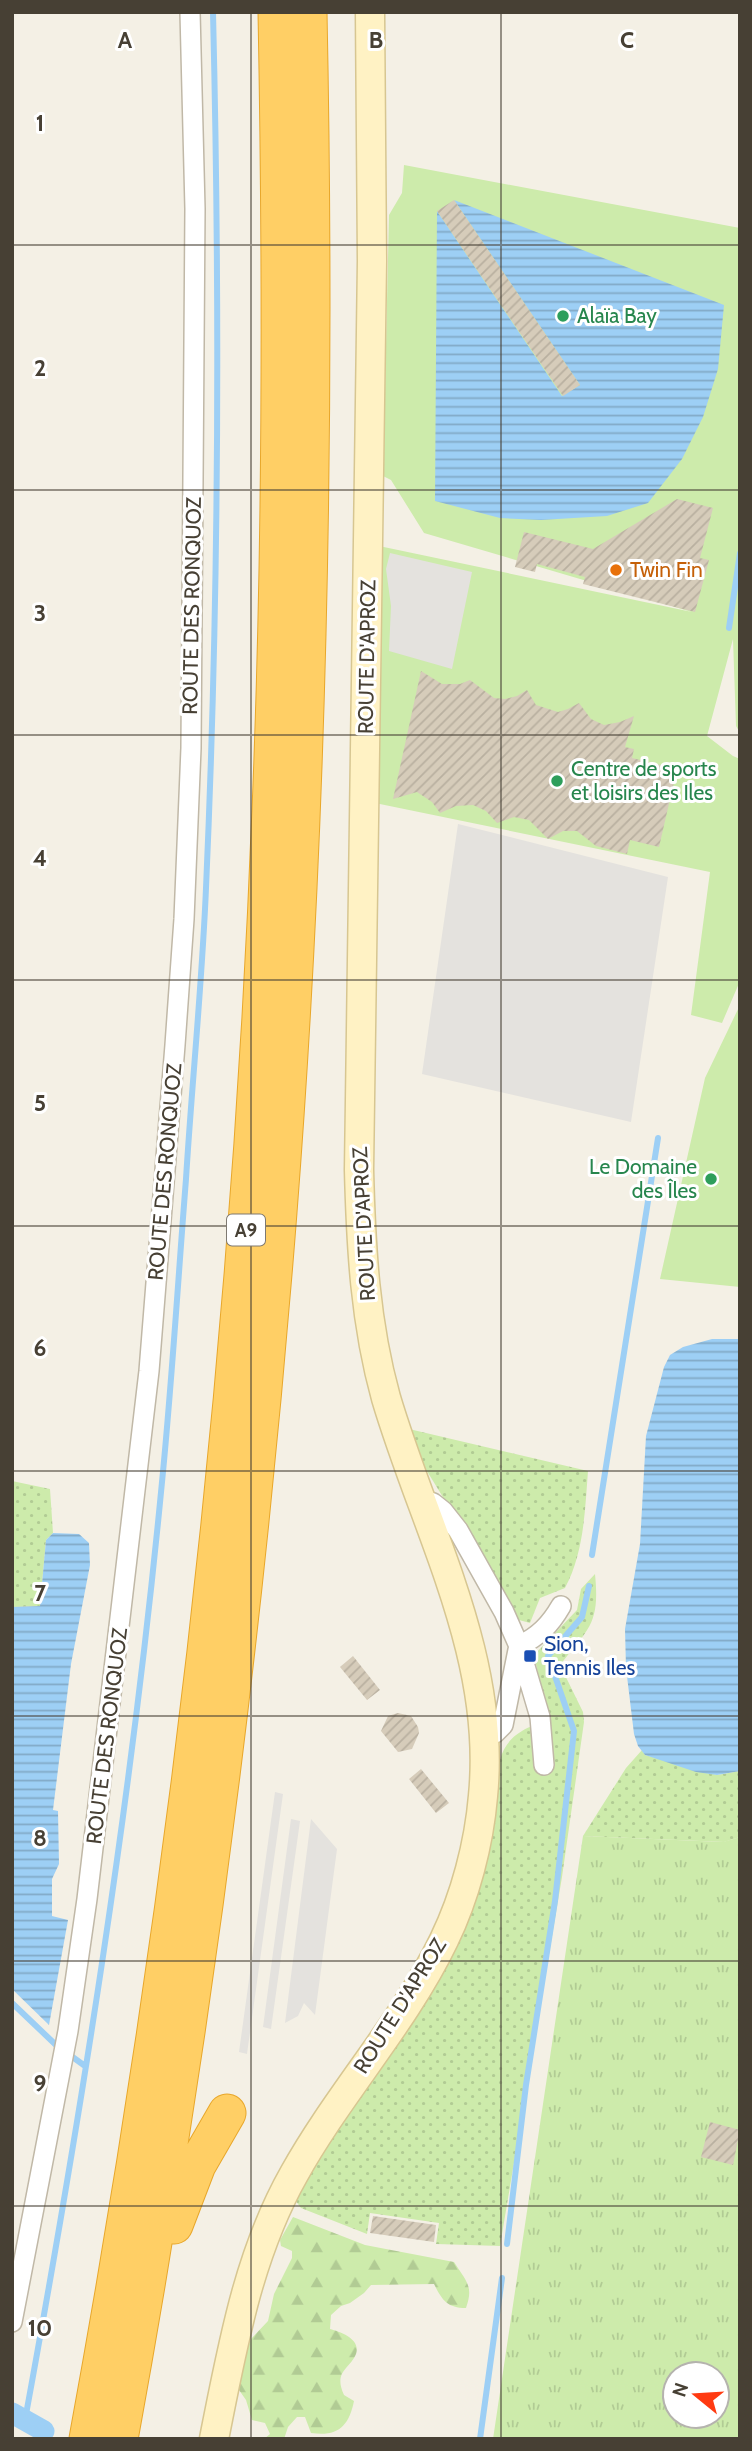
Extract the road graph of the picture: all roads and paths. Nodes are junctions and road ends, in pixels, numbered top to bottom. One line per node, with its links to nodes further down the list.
1 (190, 12): 13 (street, ROUTE DES RONQUOZ)
2 (277, 12): 15 (highway, A9)
3 (308, 12): 5 (highway, A9)
4 (370, 12): 6 (street, ROUTE D'APROZ)
5 (264, 1375): 8 (highway); 14 (highway, A9)
6 (421, 1499): 9 (street); 10 (street, ROUTE D'APROZ)
7 (561, 1606): 9 (street)
8 (265, 1627)
9 (519, 1646): 10 (street); 11 (street)
10 (485, 1737): 17 (street, ROUTE D'APROZ)
11 (544, 1766)
12 (227, 2113): 14 (highway)
13 (12, 2322)
14 (132, 2367): 16 (highway, A9)
15 (88, 2439)
16 (119, 2439)
17 (214, 2439)

